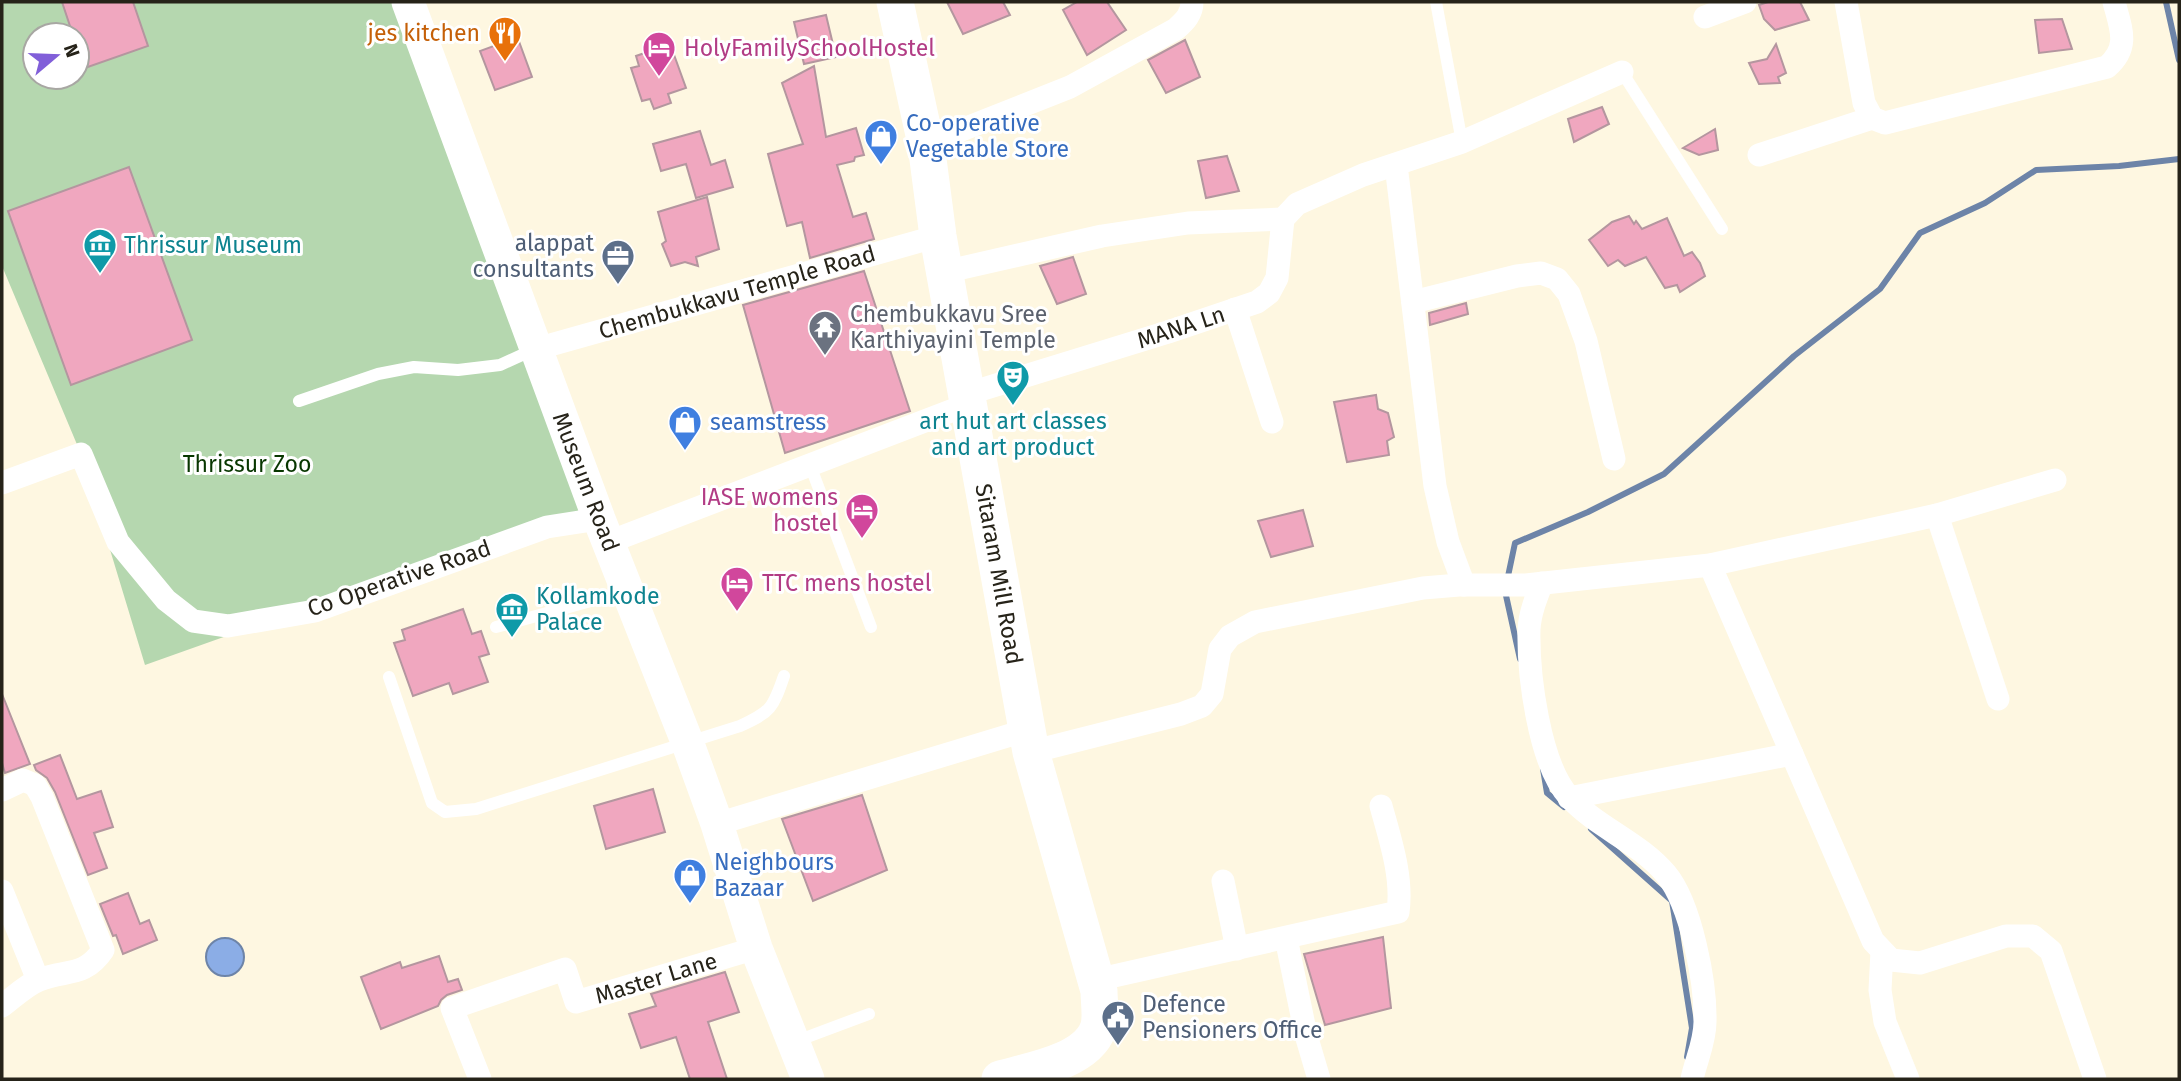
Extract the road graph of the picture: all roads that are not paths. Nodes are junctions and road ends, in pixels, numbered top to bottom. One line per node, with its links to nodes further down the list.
1 (408, 2): 21 (main road, Museum Road)
2 (1192, 2): 12 (street)
3 (1436, 2): 11 (lane)
4 (1745, 2): 8 (street)
5 (1846, 2): 10 (street)
6 (2113, 2): 10 (street)
7 (899, 3): 12 (main road, Sitaram Mill Road)
8 (1705, 17)
9 (1622, 72): 11 (street); 16 (lane)
10 (1871, 118): 13 (street)
11 (1462, 142): 14 (street)
12 (926, 144): 17 (main road, Sitaram Mill Road)
13 (1759, 155)
14 (1396, 165): 15 (street); 19 (street)
15 (1283, 219): 18 (street); 20 (street, MANA Ln)
16 (1722, 229)
17 (938, 236): 18 (main road, Sitaram Mill Road); 21 (street, Chembukkavu Temple Road)
18 (944, 272): 22 (main road, Sitaram Mill Road)
19 (1413, 302): 25 (street); 33 (street)
20 (1235, 309): 22 (street, MANA Ln); 24 (street)
21 (536, 349): 23 (lane); 30 (main road, Museum Road)
22 (967, 399): 26 (street, MANA Ln); 40 (main road, Sitaram Mill Road)
23 (299, 401)
24 (1272, 422)
25 (1614, 459)
26 (810, 465): 30 (street, MANA Ln); 36 (lane)
27 (2055, 480): 29 (street)
28 (2, 483): 30 (street, Co Operative Road)
29 (1937, 515): 31 (street); 39 (street)
30 (604, 530): 34 (main road, Museum Road)
31 (1710, 565): 32 (street); 42 (street)
32 (1534, 584): 33 (street); 44 (street)
33 (1464, 585): 40 (street)
34 (627, 591): 35 (lane); 41 (main road, Museum Road)
35 (496, 627)
36 (871, 627)
37 (784, 676): 41 (lane)
38 (389, 677): 41 (lane)
39 (1998, 699)
40 (1029, 741): 46 (street); 54 (main road, Sitaram Mill Road)
41 (688, 744): 46 (main road, Museum Road)
42 (1792, 754): 44 (street); 52 (street)
43 (2, 790): 53 (street)
44 (1569, 797): 62 (street)
45 (1381, 806): 49 (street)
46 (717, 824): 50 (main road, Museum Road)
47 (1223, 881): 51 (street)
48 (2, 891): 53 (street)
49 (1286, 938): 51 (street); 61 (street)
50 (756, 948): 57 (main road, Museum Road); 58 (street, Master Lane)
51 (1237, 949): 54 (street)
52 (1882, 951): 63 (street); 64 (street)
53 (38, 980): 55 (street)
54 (1096, 980): 60 (main road, Sitaram Mill Road)
55 (2, 1006)
56 (869, 1014): 57 (lane)
57 (794, 1042): 59 (main road, Museum Road)
58 (480, 1079)
59 (808, 1079)
60 (1000, 1079)
61 (1319, 1079)
62 (1692, 1079)
63 (1908, 1079)
64 (2095, 1079)

